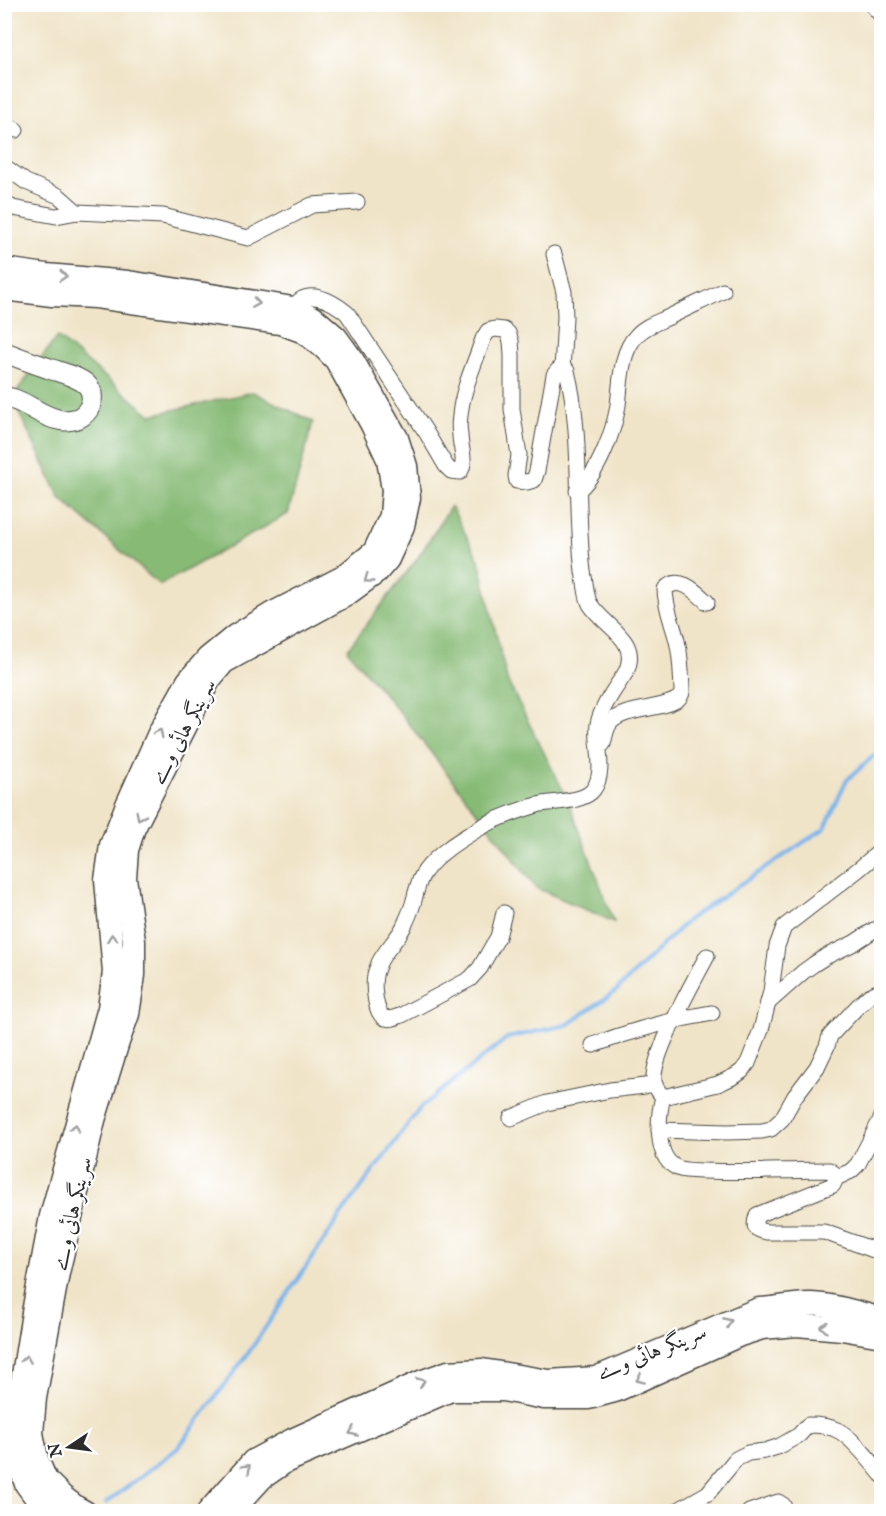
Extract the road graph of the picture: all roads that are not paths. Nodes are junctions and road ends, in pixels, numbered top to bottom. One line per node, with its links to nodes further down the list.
1 (871, 4): 2 (street)
2 (882, 16)
3 (4, 166): 6 (street)
4 (357, 202): 6 (street)
5 (4, 203): 6 (street)
6 (77, 212)
7 (554, 254): 13 (street)
8 (4, 269): 11 (highway, سرینگر ہائی وے, one-way to 11)
9 (4, 290): 37 (highway, سرینگر ہائی وے, one-way to 9)
10 (723, 291): 15 (street)
11 (292, 309): 13 (street); 38 (highway, سرینگر ہائی وے, one-way to 38)
12 (4, 352): 14 (main road)
13 (562, 370): 15 (street)
14 (4, 397)
15 (577, 491): 17 (street)
16 (707, 602): 17 (street)
17 (600, 753): 19 (street)
18 (882, 847): 23 (street)
19 (504, 913)
20 (874, 930): 23 (street)
21 (707, 956): 25 (street)
22 (882, 990): 31 (street)
23 (768, 1003): 28 (street)
24 (712, 1013): 25 (street)
25 (675, 1019): 26 (street); 27 (street)
26 (593, 1045)
27 (654, 1083): 28 (street); 30 (street)
28 (663, 1097): 31 (street)
29 (882, 1117): 32 (street)
30 (511, 1118)
31 (659, 1130): 32 (street)
32 (836, 1178): 33 (street)
33 (882, 1253)
34 (882, 1319): 39 (highway, سرینگر ہائی وے, one-way to 34)
35 (882, 1336): 40 (highway, سرینگر ہائی وے, one-way to 40)
36 (882, 1475): 41 (street)
37 (50, 1512)
38 (85, 1512)
39 (208, 1512)
40 (231, 1512)
41 (675, 1512)
42 (749, 1512): 43 (street)
43 (786, 1512)

